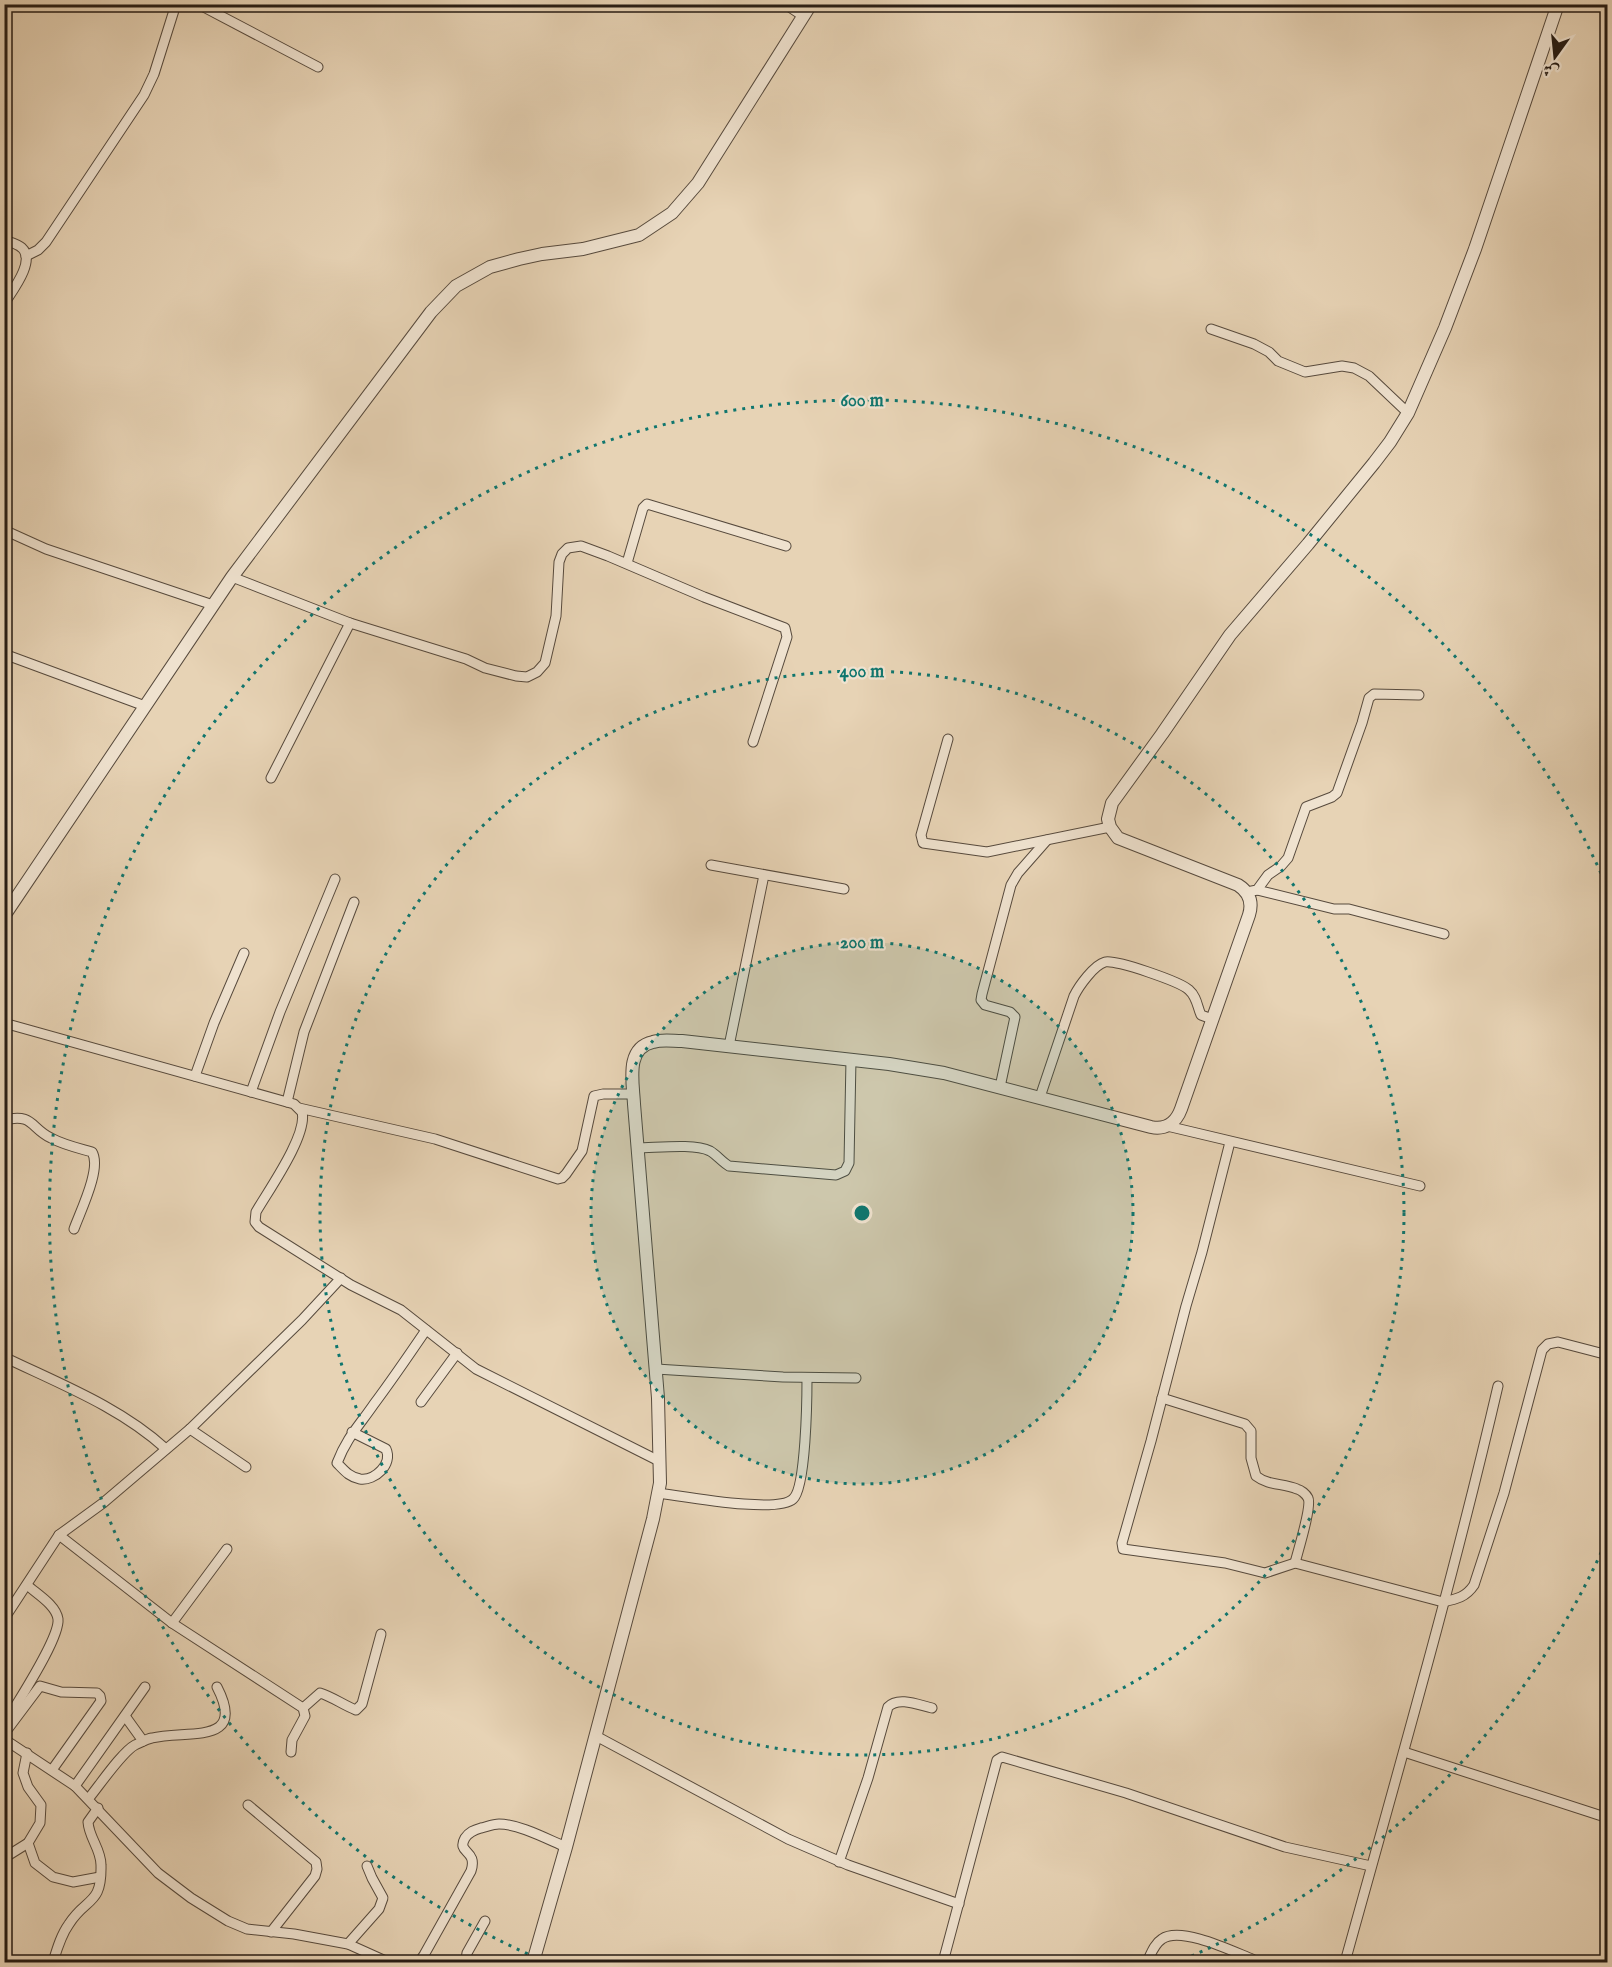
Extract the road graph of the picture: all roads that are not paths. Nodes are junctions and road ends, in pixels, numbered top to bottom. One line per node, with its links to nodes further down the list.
1 (177, 4): 9 (street)
2 (198, 4): 7 (street)
3 (785, 4): 6 (street)
4 (812, 4): 6 (street)
5 (1558, 4): 12 (street)
6 (803, 16): 16 (street)
7 (318, 67)
8 (4, 240): 9 (street)
9 (26, 255): 10 (street)
10 (4, 304)
11 (1211, 329): 12 (street)
12 (1408, 413): 25 (street)
13 (4, 530): 17 (street)
14 (786, 546): 15 (street)
15 (627, 563): 18 (street); 23 (street)
16 (232, 577): 17 (street); 18 (street)
17 (213, 605): 21 (street)
18 (350, 623): 24 (street)
19 (4, 654): 21 (street)
20 (1419, 694): 31 (street)
21 (145, 706): 33 (street)
22 (948, 739): 26 (street)
23 (753, 742)
24 (272, 778)
25 (1110, 827): 26 (street); 31 (street)
26 (1047, 840): 41 (street)
27 (711, 865): 28 (street)
28 (764, 875): 30 (street); 38 (street)
29 (335, 879): 42 (street)
30 (844, 889)
31 (1252, 891): 34 (street); 36 (street)
32 (354, 902): 45 (street)
33 (4, 916)
34 (1444, 934)
35 (244, 953): 40 (street)
36 (1212, 1020): 44 (street); 48 (street)
37 (4, 1023): 40 (street)
38 (729, 1046): 39 (street); 43 (street)
39 (851, 1059): 41 (street); 50 (street)
40 (195, 1076): 42 (street)
41 (1000, 1087): 44 (street)
42 (250, 1092): 45 (street)
43 (633, 1094): 46 (street); 50 (street)
44 (1040, 1097): 48 (street)
45 (286, 1102): 46 (street)
46 (299, 1108): 53 (street)
47 (4, 1120): 52 (street)
48 (1167, 1126): 49 (street)
49 (1230, 1142): 51 (street); 62 (street)
50 (637, 1148): 58 (street)
51 (1420, 1186)
52 (74, 1229)
53 (341, 1278): 54 (street); 64 (street)
54 (426, 1330): 55 (street); 65 (street)
55 (457, 1353): 63 (street); 67 (street)
56 (1608, 1355): 74 (street)
57 (4, 1357): 66 (street)
58 (656, 1369): 59 (street); 67 (street)
59 (807, 1377): 60 (street); 69 (street)
60 (856, 1378)
61 (1498, 1386): 74 (street)
62 (1162, 1398): 72 (street); 72 (street)
63 (421, 1402)
64 (190, 1429): 66 (street); 68 (street)
65 (352, 1432): 65 (street)
66 (166, 1449): 70 (street)
67 (659, 1461): 69 (street)
68 (246, 1467)
69 (658, 1493): 85 (street)
70 (59, 1534): 73 (street); 76 (street)
71 (227, 1549): 76 (street)
72 (1295, 1563): 74 (street)
73 (27, 1585): 75 (street); 82 (street)
74 (1443, 1602): 89 (street)
75 (4, 1619)
76 (172, 1623): 80 (street)
77 (381, 1634): 80 (street)
78 (146, 1687): 83 (street)
79 (217, 1687): 87 (street)
80 (303, 1708): 88 (street)
81 (932, 1708): 100 (street)
82 (12, 1712)
83 (125, 1716): 87 (street); 92 (street)
84 (4, 1734): 91 (street)
85 (596, 1736): 98 (street); 100 (street)
86 (4, 1739): 90 (street)
87 (143, 1742): 93 (street)
88 (291, 1752)
89 (1404, 1752): 96 (street); 102 (street)
90 (27, 1753): 91 (street); 97 (street)
91 (52, 1770): 92 (street)
92 (75, 1786): 93 (street)
93 (89, 1798): 95 (street)
94 (248, 1805): 106 (street)
95 (98, 1808): 103 (street); 106 (street)
96 (1608, 1818)
97 (28, 1843): 99 (street); 103 (street)
98 (566, 1847): 110 (street); 112 (street)
99 (4, 1858)
100 (839, 1862): 104 (street)
101 (367, 1866): 107 (street)
102 (1371, 1866): 104 (street); 116 (street)
103 (100, 1877): 108 (street)
104 (959, 1904): 113 (street)
105 (485, 1921): 111 (street)
106 (271, 1932): 107 (street)
107 (348, 1944): 109 (street)
108 (53, 1962)
109 (388, 1962)
110 (419, 1962)
111 (470, 1962)
112 (533, 1962)
113 (943, 1962)
114 (1147, 1962): 115 (street)
115 (1255, 1962)
116 (1345, 1962)

